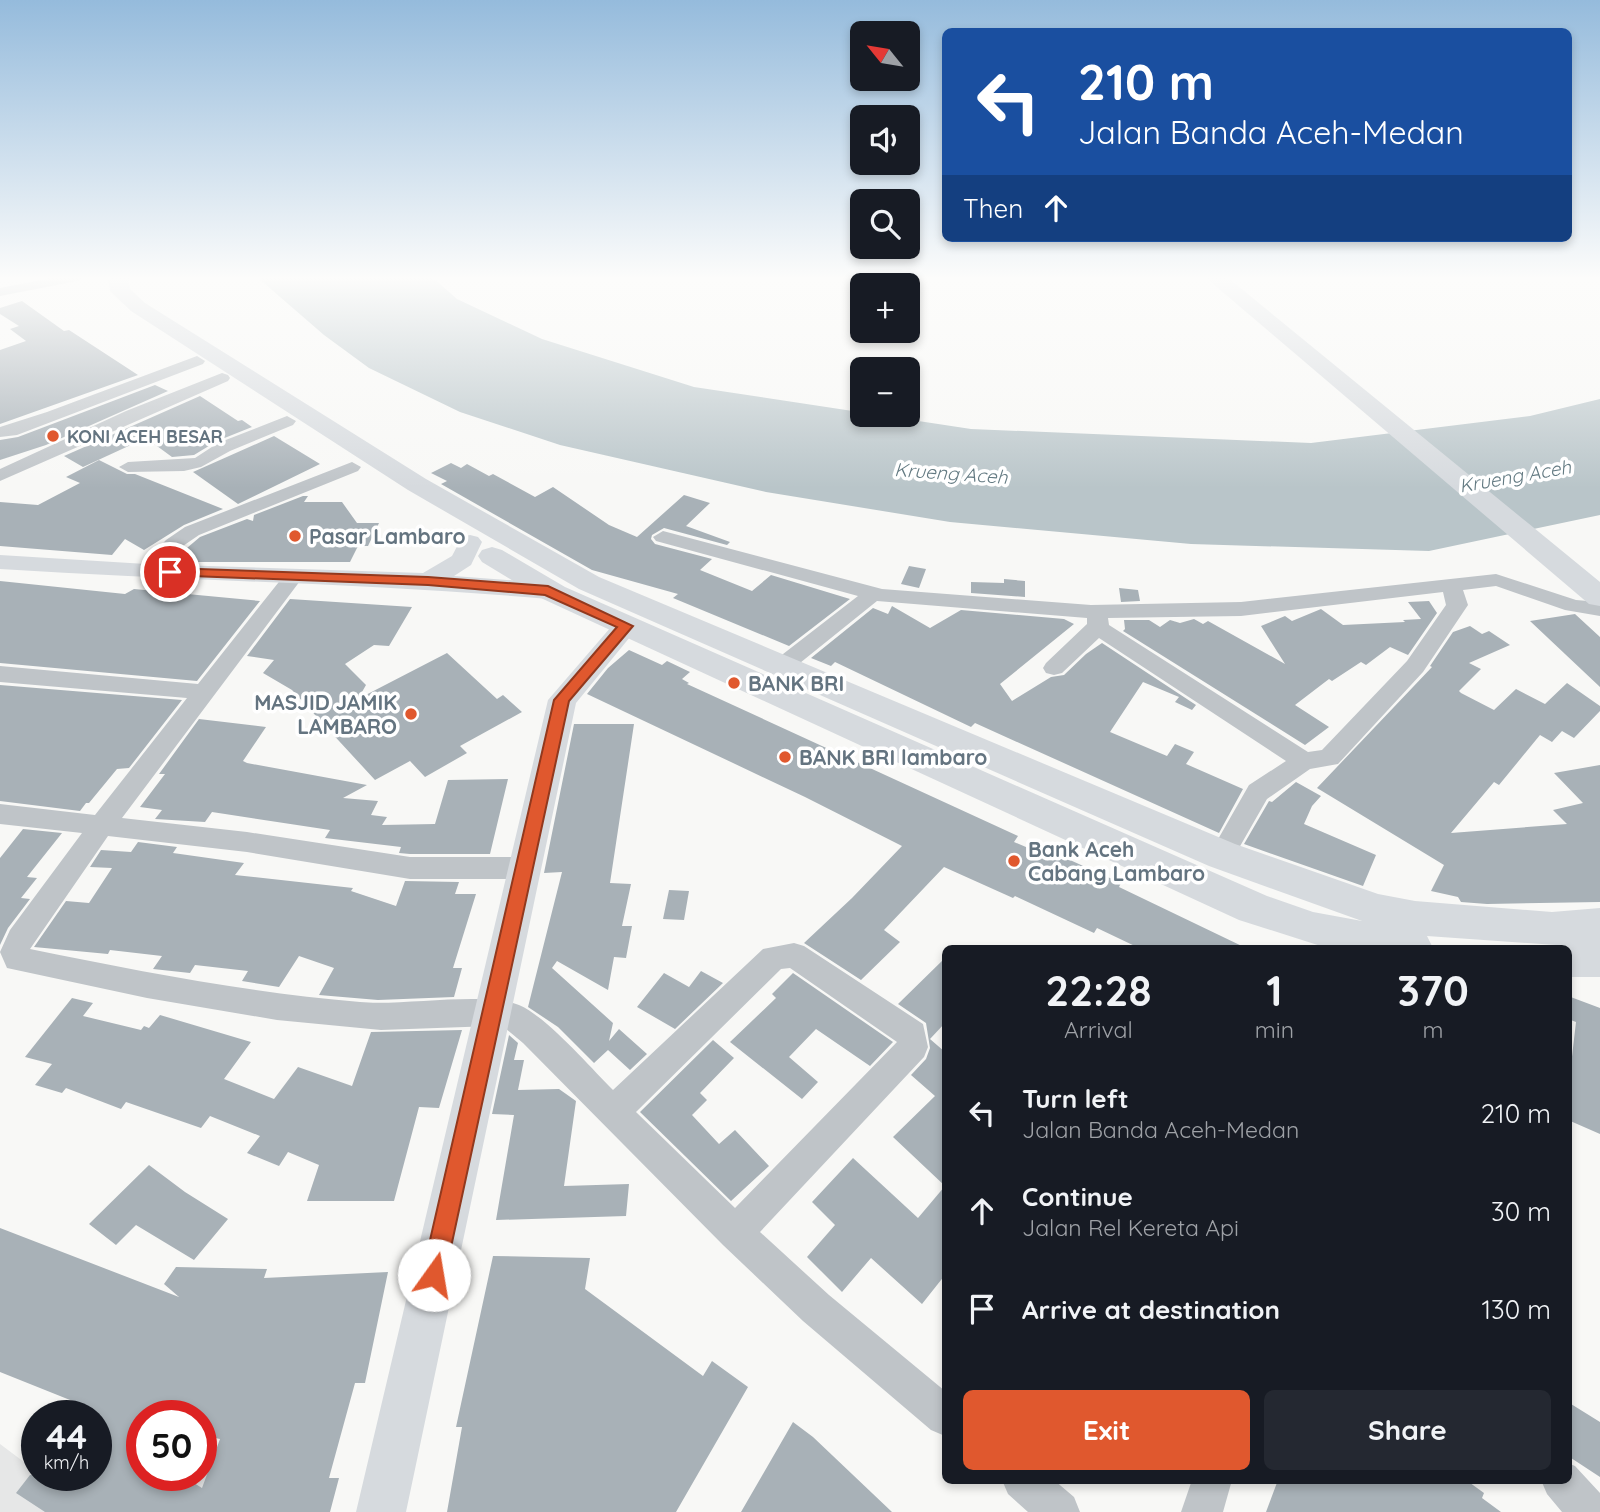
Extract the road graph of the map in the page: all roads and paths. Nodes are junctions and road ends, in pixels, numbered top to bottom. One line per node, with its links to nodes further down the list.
1 (174, 348): 5 (highway)
2 (195, 348): 6 (highway)
3 (1300, 348): 21 (highway)
4 (1323, 348): 14 (highway)
5 (210, 370): 6 (highway); 7 (street); 10 (street)
6 (288, 413): 8 (street); 9 (highway); 25 (highway)
7 (0, 432)
8 (128, 467)
9 (352, 467): 12 (highway); 15 (street)
10 (0, 476)
11 (663, 537): 20 (street)
12 (470, 542): 17 (main road); 19 (highway)
13 (0, 562): 15 (main road)
14 (1595, 566)
15 (146, 571): 16 (main road)
16 (293, 577): 17 (main road); 28 (street)
17 (428, 581): 19 (main road)
18 (1451, 585): 22 (street); 23 (street); 29 (street)
19 (548, 591): 24 (highway)
20 (873, 593): 23 (street); 25 (street)
21 (1600, 597)
22 (1600, 609)
23 (1094, 619): 26 (street); 29 (street)
24 (626, 626): 33 (main road); 35 (highway)
25 (782, 666): 32 (highway)
26 (1054, 668)
27 (0, 674): 28 (street)
28 (204, 692): 31 (street)
29 (1304, 761): 32 (street)
30 (0, 814): 31 (street)
31 (103, 824): 33 (street); 38 (street)
32 (1222, 855): 34 (highway)
33 (524, 868): 38 (main road)
34 (1600, 925)
35 (1384, 945)
36 (1572, 959): 37 (highway)
37 (1600, 959)
38 (493, 1013): 39 (street); 45 (main road)
39 (613, 1112): 40 (street); 40 (street)
40 (735, 1233): 41 (street)
41 (942, 1413)
42 (1026, 1484): 46 (street)
43 (1211, 1484): 47 (street)
44 (1565, 1484): 48 (street)
45 (381, 1512)
46 (1059, 1512)
47 (1202, 1512)
48 (1589, 1512)

